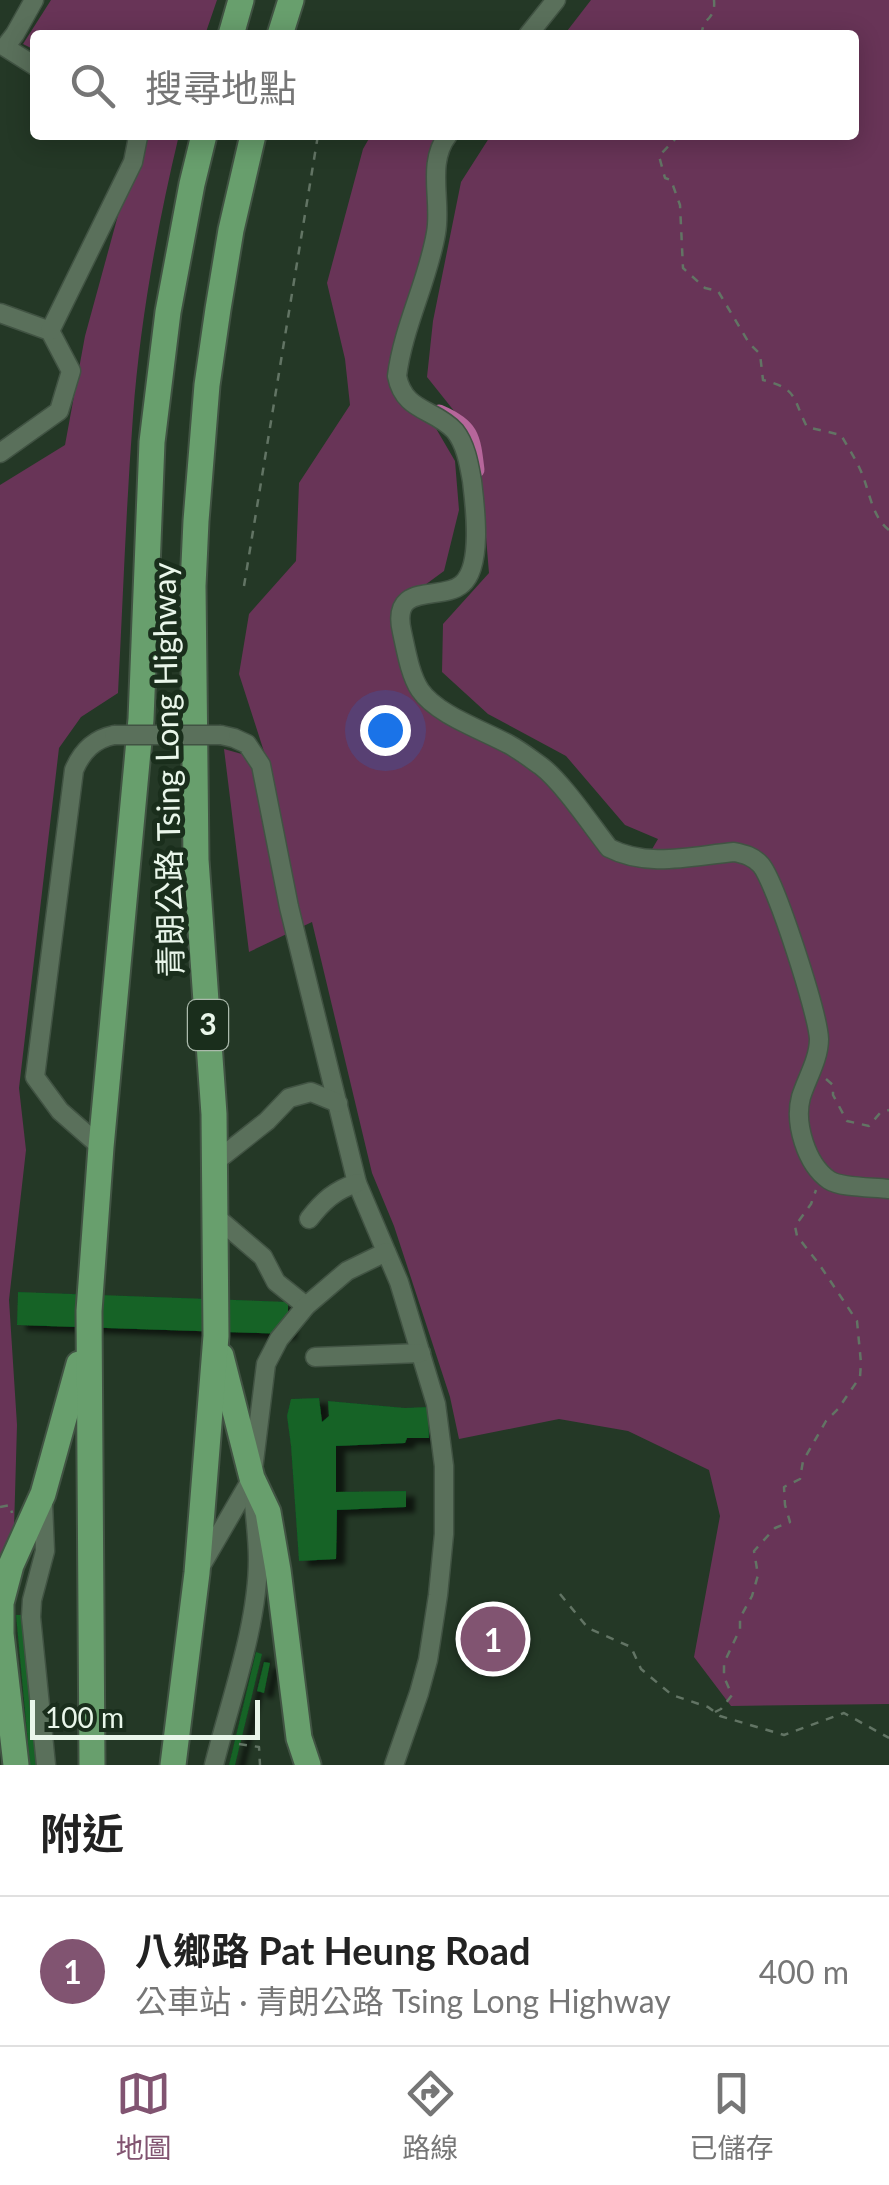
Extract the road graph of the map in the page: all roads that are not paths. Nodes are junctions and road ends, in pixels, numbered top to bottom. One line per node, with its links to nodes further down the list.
1 (34, 0): 8 (street)
2 (241, 0): 5 (highway)
3 (291, 0): 6 (highway)
4 (556, 0): 7 (street)
5 (232, 30)
6 (282, 30)
7 (532, 30)
8 (30, 63)
9 (137, 140): 14 (street)
10 (203, 140): 17 (highway, 青朗公路 Tsing Long Highway)
11 (252, 140): 18 (highway, 青朗公路 Tsing Long Highway / 3)
12 (444, 140): 20 (street)
13 (0, 314): 14 (street)
14 (50, 331): 15 (street)
15 (0, 453)
16 (338, 1103): 17 (street, bridge); 18 (street); 19 (street)
17 (101, 1147): 25 (highway, 青朗公路 Tsing Long Highway)
18 (215, 1162): 21 (highway, 青朗公路 Tsing Long Highway / 3)
19 (357, 1183): 22 (street); 23 (street)
20 (889, 1189)
21 (216, 1216): 24 (street); 26 (highway, 青朗公路 Tsing Long Highway / 3)
22 (310, 1219)
23 (386, 1252): 24 (street); 27 (street)
24 (306, 1306): 29 (street)
25 (88, 1334): 30 (highway); 35 (highway, 青朗公路 Tsing Long Highway)
26 (216, 1336): 29 (highway); 31 (highway, 青朗公路 Tsing Long Highway / 3)
27 (421, 1353): 28 (street); 32 (street)
28 (315, 1357)
29 (252, 1478): 31 (street); 37 (street); 38 (highway)
30 (43, 1494): 33 (highway); 34 (street)
31 (197, 1573): 36 (highway, 青朗公路 Tsing Long Highway / 3)
32 (394, 1760)
33 (16, 1765)
34 (46, 1765)
35 (92, 1765)
36 (173, 1765)
37 (214, 1765)
38 (308, 1765)

